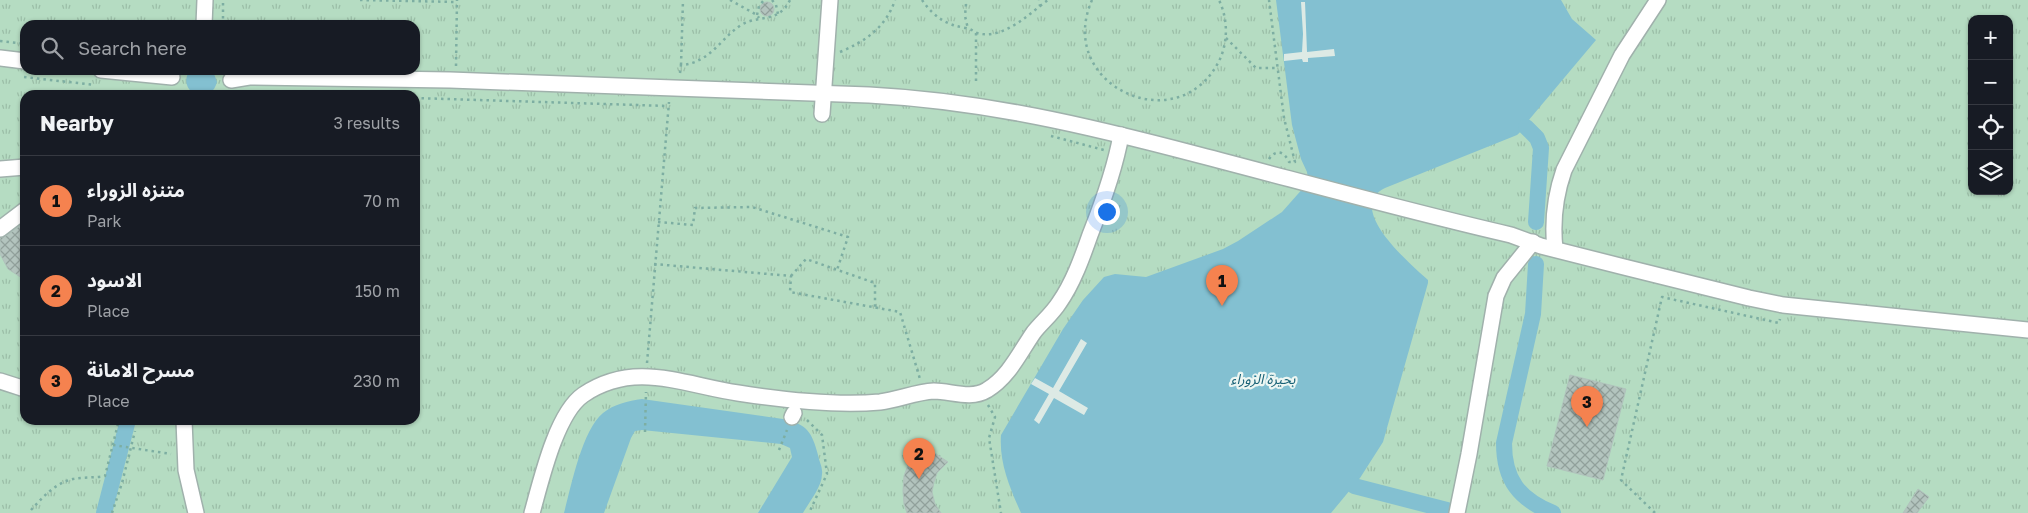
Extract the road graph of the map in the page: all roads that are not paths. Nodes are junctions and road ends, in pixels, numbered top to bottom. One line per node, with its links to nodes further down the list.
1 (205, 0): 4 (street)
2 (830, 0): 10 (street)
3 (1658, 0): 18 (street)
4 (204, 20)
5 (0, 58): 6 (street)
6 (20, 60)
7 (152, 75): 8 (street)
8 (172, 77)
9 (231, 80): 10 (street)
10 (823, 95): 11 (street); 12 (street)
11 (822, 114)
12 (1121, 135): 17 (street); 24 (street)
13 (20, 167): 14 (street)
14 (0, 169)
15 (20, 214): 16 (street)
16 (0, 229)
17 (1533, 242): 18 (street); 25 (street)
18 (1555, 249): 19 (street)
19 (2028, 330)
20 (1, 383): 21 (street)
21 (20, 388)
22 (184, 425): 23 (street)
23 (196, 513)
24 (532, 513)
25 (1456, 513)

